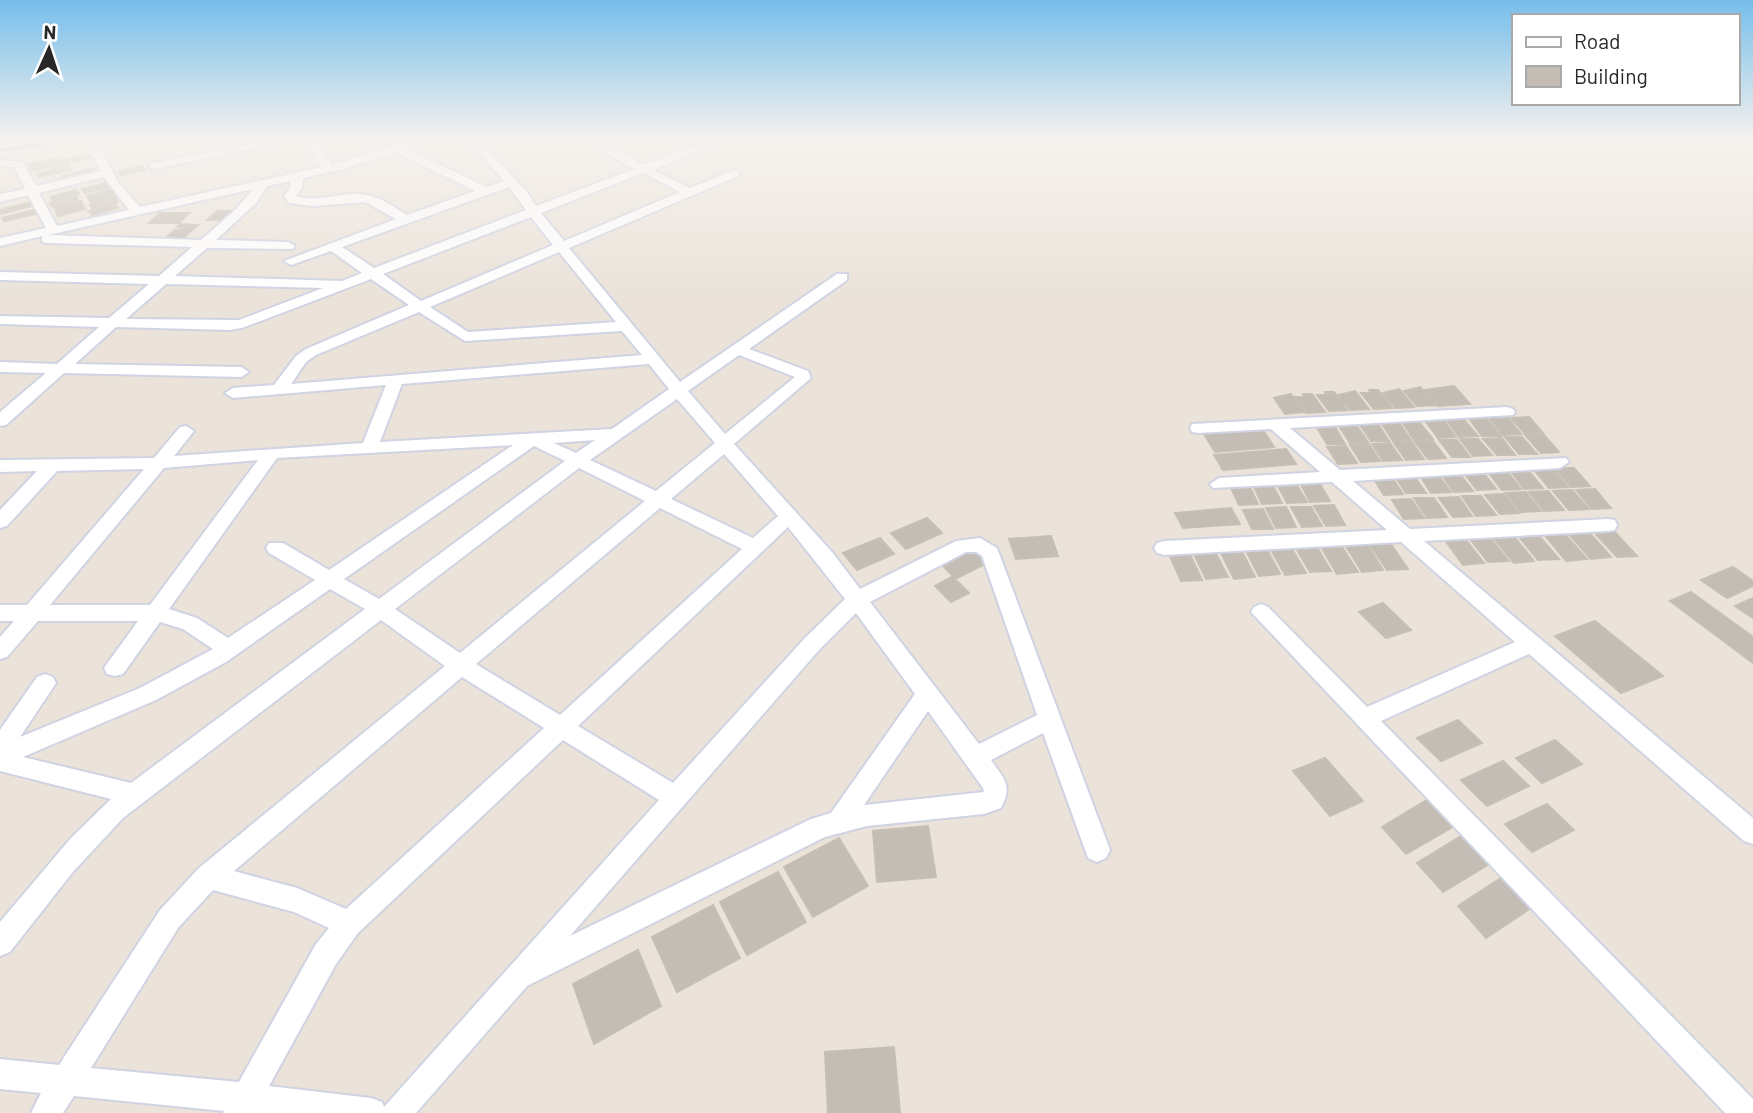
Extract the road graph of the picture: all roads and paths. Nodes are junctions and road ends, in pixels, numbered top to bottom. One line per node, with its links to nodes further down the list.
1 (28, 191): 11 (street)
2 (32, 191): 15 (street)
3 (121, 191): 12 (street)
4 (232, 191): 12 (street)
5 (259, 191): 17 (street)
6 (294, 191): 14 (street)
7 (485, 191): 14 (street)
8 (518, 191): 13 (street)
9 (590, 191): 13 (street)
10 (690, 192): 20 (street)
11 (0, 198)
12 (137, 212): 15 (street)
13 (534, 213): 20 (street); 22 (street)
14 (406, 220): 19 (street)
15 (53, 230): 16 (street)
16 (5, 241): 17 (street)
17 (205, 243): 18 (street); 25 (street)
18 (288, 246)
19 (332, 246): 21 (street); 22 (street)
20 (562, 246): 27 (street); 30 (street)
21 (291, 261)
22 (375, 273): 26 (street); 27 (street)
23 (0, 276): 25 (street)
24 (842, 277): 31 (street)
25 (162, 280): 26 (street); 29 (street)
26 (346, 285): 29 (street)
27 (421, 305): 30 (street); 37 (street)
28 (0, 320): 29 (street)
29 (113, 323): 34 (street)
30 (626, 326): 32 (street)
31 (736, 349): 38 (street); 47 (street)
32 (654, 359): 36 (street); 38 (street)
33 (0, 367): 34 (street)
34 (60, 368): 35 (street); 41 (street)
35 (241, 372)
36 (396, 379): 37 (street); 48 (street)
37 (280, 388): 39 (street)
38 (678, 389): 45 (street); 47 (street)
39 (233, 393)
40 (1507, 412): 42 (street)
41 (0, 422)
42 (1275, 424): 43 (street); 55 (street)
43 (1198, 428)
44 (186, 431): 52 (street)
45 (615, 434): 46 (street); 50 (street)
46 (533, 439): 48 (street); 50 (street); 65 (street)
47 (724, 443): 57 (street); 58 (street)
48 (369, 448): 49 (street)
49 (272, 453): 52 (street); 70 (street)
50 (577, 461): 57 (street); 67 (street)
51 (1560, 461): 55 (street)
52 (159, 463): 54 (street); 71 (street)
53 (0, 466): 54 (street)
54 (51, 466): 59 (street)
55 (1336, 475): 56 (street); 61 (street)
56 (1219, 484)
57 (656, 499): 62 (street); 75 (street)
58 (789, 516): 62 (street); 66 (street)
59 (0, 522)
60 (1608, 525): 61 (street)
61 (1401, 534): 64 (street); 72 (street)
62 (755, 547): 81 (street)
63 (276, 548): 65 (street)
64 (1164, 548)
65 (330, 579): 67 (street); 73 (street)
66 (858, 599): 78 (street); 79 (street); 86 (street)
67 (379, 608): 75 (street); 85 (street)
68 (1261, 612): 80 (street)
69 (0, 613): 71 (street)
70 (155, 613): 71 (street); 73 (street); 76 (street)
71 (31, 614): 74 (street)
72 (1531, 644): 80 (street); 88 (street)
73 (229, 649): 84 (street)
74 (0, 651)
75 (460, 665): 81 (street); 90 (street)
76 (115, 668)
77 (46, 683): 82 (street)
78 (928, 693): 83 (street); 87 (street)
79 (1050, 719): 83 (street); 89 (street)
80 (1364, 719): 100 (street)
81 (560, 728): 86 (street); 91 (street)
82 (0, 748)
83 (975, 757): 87 (street)
84 (0, 759): 85 (street)
85 (134, 794): 92 (street)
86 (675, 797): 93 (street)
87 (840, 820): 93 (street)
88 (1753, 833)
89 (1097, 850)
90 (208, 877): 91 (street); 95 (street)
91 (349, 924): 96 (street)
92 (0, 943)
93 (517, 976): 99 (street)
94 (0, 1074): 95 (street)
95 (66, 1082): 96 (street); 97 (street)
96 (242, 1105): 98 (street)
97 (46, 1113)
98 (371, 1113)
99 (396, 1113)
100 (1746, 1113)

